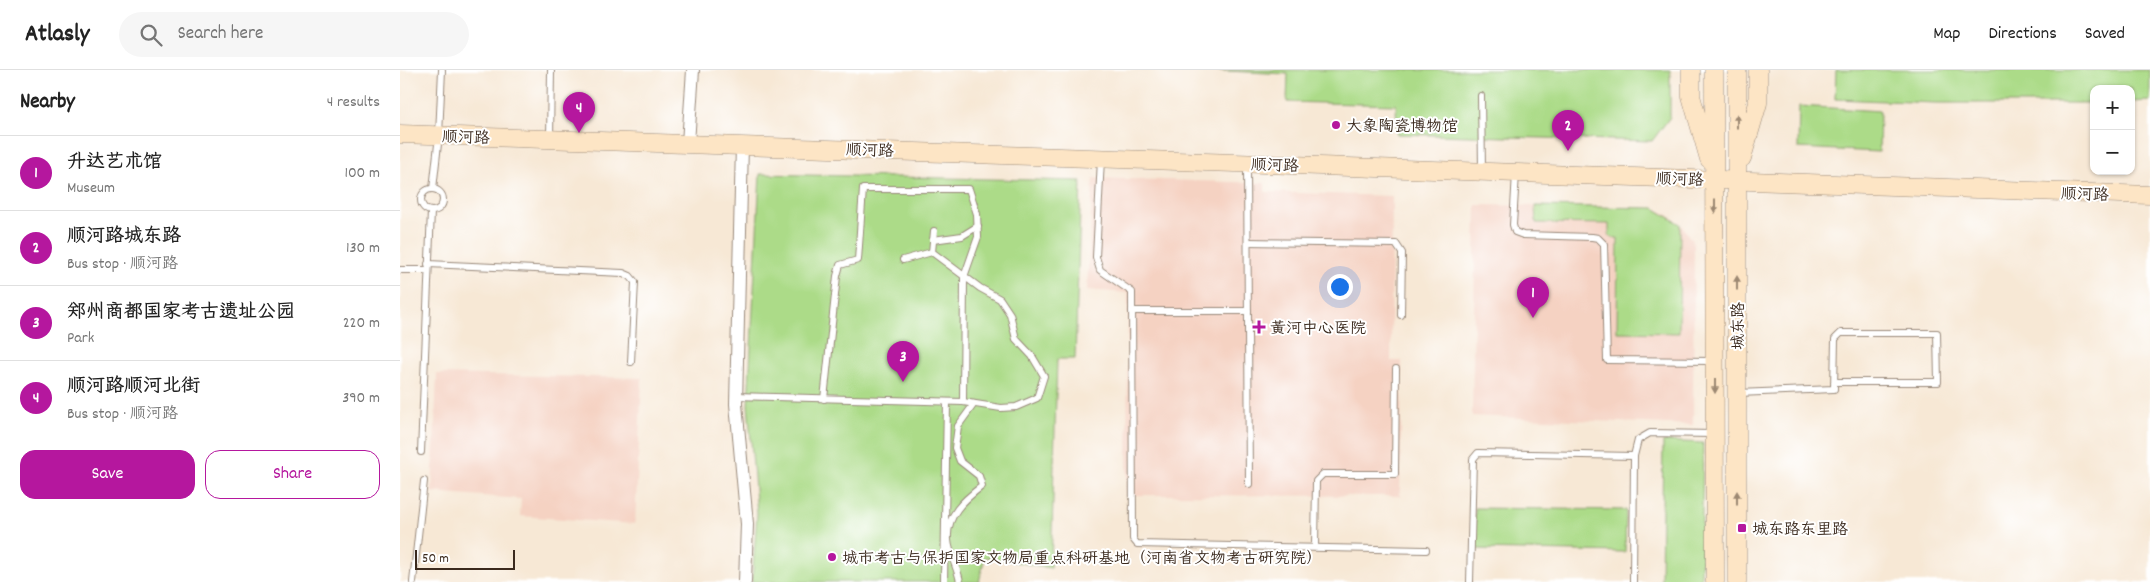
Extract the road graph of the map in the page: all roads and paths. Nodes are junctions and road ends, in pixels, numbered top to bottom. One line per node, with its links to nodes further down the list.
1 (442, 70): 10 (lane)
2 (551, 70): 11 (lane)
3 (692, 70): 12 (street)
4 (1690, 70): 18 (street)
5 (1714, 70): 18 (street, 城东路)
6 (1737, 70): 19 (street, 城东路, one-way to 6)
7 (1758, 70): 19 (street)
8 (1481, 96): 16 (lane)
9 (400, 134): 10 (street, 顺河路)
10 (439, 135): 11 (street, 顺河路); 20 (lane)
11 (550, 139): 12 (street, 顺河路)
12 (688, 143): 13 (street, 顺河路)
13 (742, 145): 14 (street, 顺河路); 40 (street)
14 (1101, 157): 15 (street, 顺河路); 33 (lane)
15 (1247, 163): 16 (street, 顺河路); 26 (lane)
16 (1482, 171): 17 (street, 顺河路)
17 (1516, 172): 18 (street, 顺河路); 36 (lane)
18 (1714, 179): 19 (street, 顺河路); 36 (street, 城东路, one-way to 36)
19 (1737, 179): 21 (street, 顺河路); 39 (street, 城东路, one-way to 19)
20 (433, 189): 22 (lane); 22 (lane)
21 (2150, 195)
22 (431, 210): 29 (lane)
23 (978, 226): 25 (lane); 31 (lane); 41 (lane)
24 (934, 231): 25 (lane)
25 (933, 240): 27 (lane)
26 (1248, 242): 32 (lane); 34 (lane)
27 (932, 252): 28 (lane); 31 (lane)
28 (903, 260)
29 (428, 267): 30 (lane); 35 (lane); 46 (lane)
30 (400, 270)
31 (964, 277): 43 (lane); 44 (lane)
32 (1248, 310): 33 (lane); 49 (lane)
33 (1132, 311): 50 (lane)
34 (1401, 315)
35 (632, 362)
36 (1715, 362): 45 (street, 城东路, one-way to 45)
37 (1396, 369): 50 (lane)
38 (1834, 382): 38 (lane); 39 (lane)
39 (1737, 393): 59 (street, 城东路, one-way to 39)
40 (736, 396): 41 (lane); 53 (street)
41 (824, 399): 42 (lane)
42 (947, 402): 43 (lane); 54 (lane)
43 (963, 402): 44 (lane)
44 (974, 404): 55 (lane)
45 (1715, 434): 47 (lane); 58 (street, 城东路)
46 (420, 452)
47 (1634, 456): 56 (lane); 57 (lane)
48 (424, 481): 52 (lane)
49 (1249, 484)
50 (1315, 548): 51 (lane)
51 (1426, 550)
52 (412, 582)
53 (745, 582)
54 (944, 582)
55 (960, 582)
56 (1470, 582)
57 (1633, 582)
58 (1715, 582)
59 (1737, 582)

